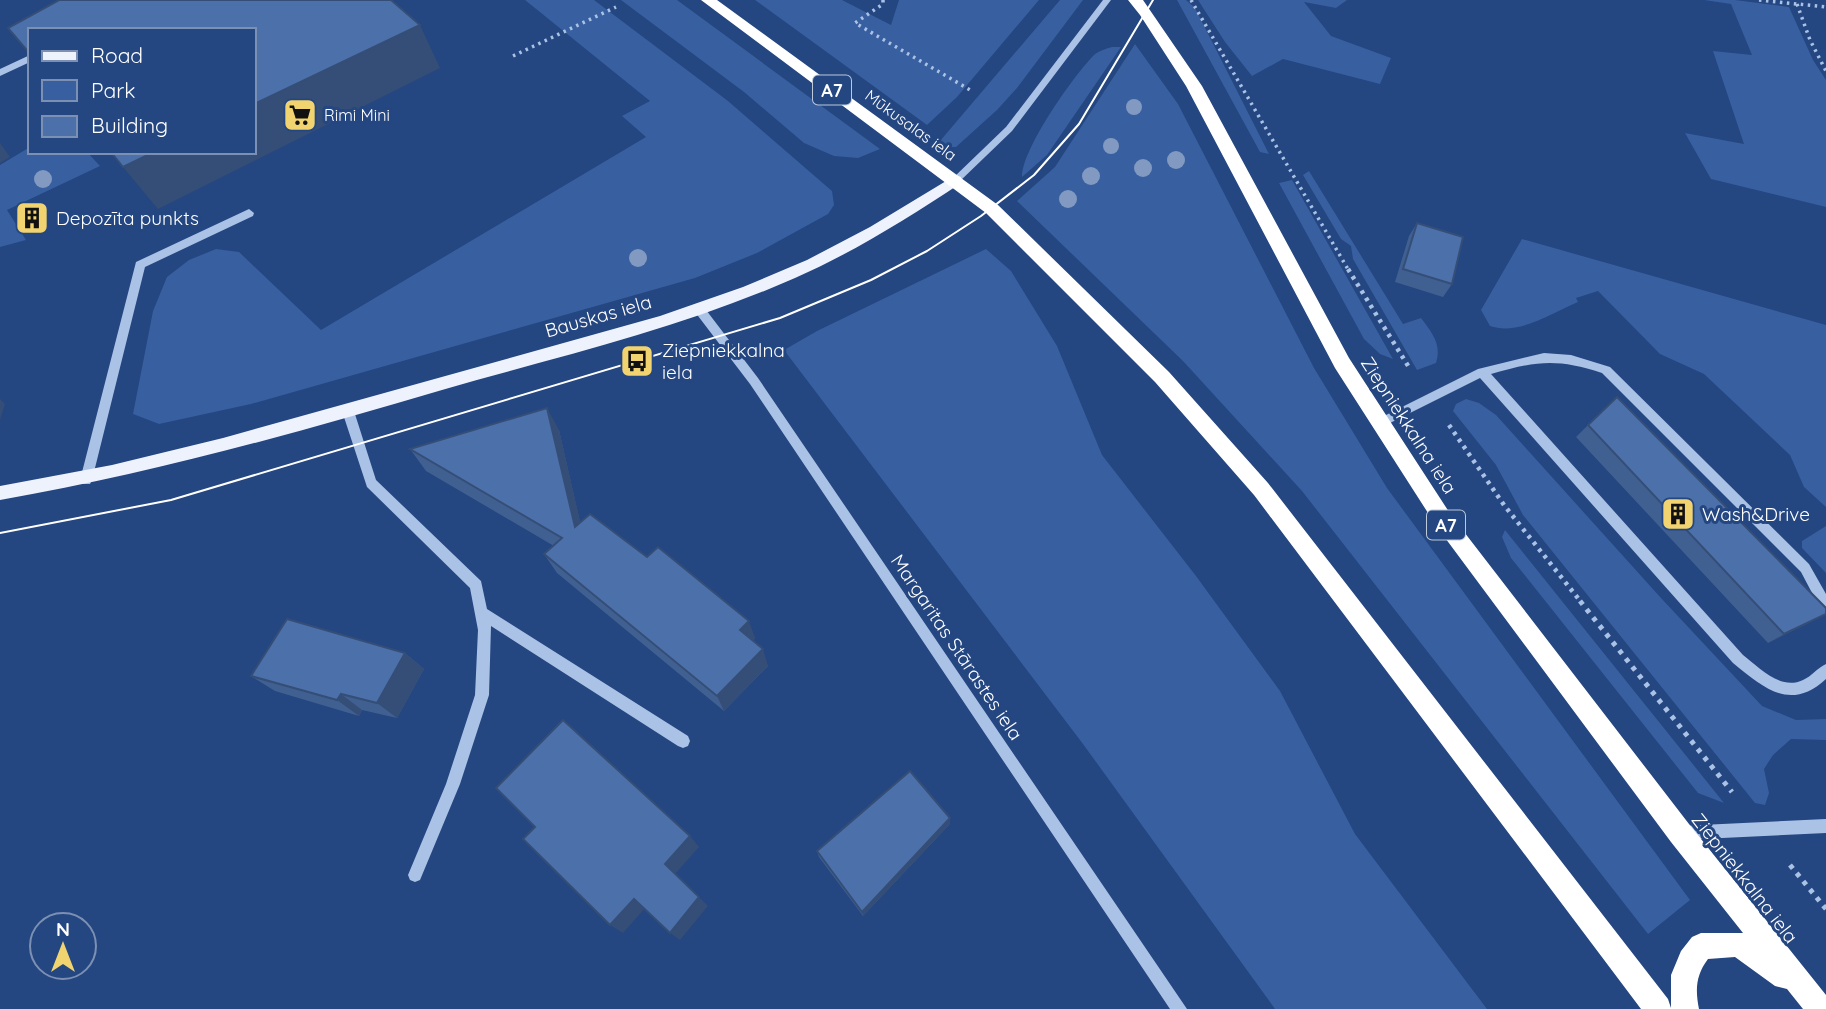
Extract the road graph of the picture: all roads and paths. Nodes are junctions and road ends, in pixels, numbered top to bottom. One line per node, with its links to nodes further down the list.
1 (708, 0): 15 (highway, Mūkusalas iela / A7)
2 (884, 0): 14 (path)
3 (1108, 0): 15 (street, Bauskas iela)
4 (1135, 0): 21 (highway, Ziepniekkalna iela / A7)
5 (1191, 0): 19 (path)
6 (1759, 0): 7 (path)
7 (1797, 4): 9 (path); 13 (path)
8 (616, 7): 10 (path)
9 (1826, 7)
10 (513, 56)
11 (28, 59): 12 (street)
12 (2, 69)
13 (1826, 71)
14 (972, 91)
15 (956, 180): 17 (main road, Bauskas iela); 35 (highway, A7)
16 (249, 213): 22 (street)
17 (699, 309): 20 (main road, Bauskas iela); 34 (street, Margaritas Stārastes iela)
18 (1482, 372): 19 (street); 24 (street); 26 (street)
19 (1431, 398): 21 (street); 29 (path)
20 (348, 411): 22 (main road, Bauskas iela); 25 (street)
21 (1380, 423): 30 (highway, Ziepniekkalna iela / A7)
22 (86, 480): 23 (main road, Bauskas iela)
23 (0, 493)
24 (1826, 606)
25 (482, 613): 27 (street); 31 (street)
26 (1826, 670)
27 (683, 741)
28 (1826, 826): 29 (street)
29 (1762, 830): 30 (street); 32 (path)
30 (1680, 833): 33 (highway, Ziepniekkalna iela / A7)
31 (415, 875)
32 (1826, 909)
33 (1802, 987): 36 (highway); 37 (highway, Ziepniekkalna iela / A7)
34 (1180, 1009)
35 (1658, 1009)
36 (1685, 1009)
37 (1819, 1009)

